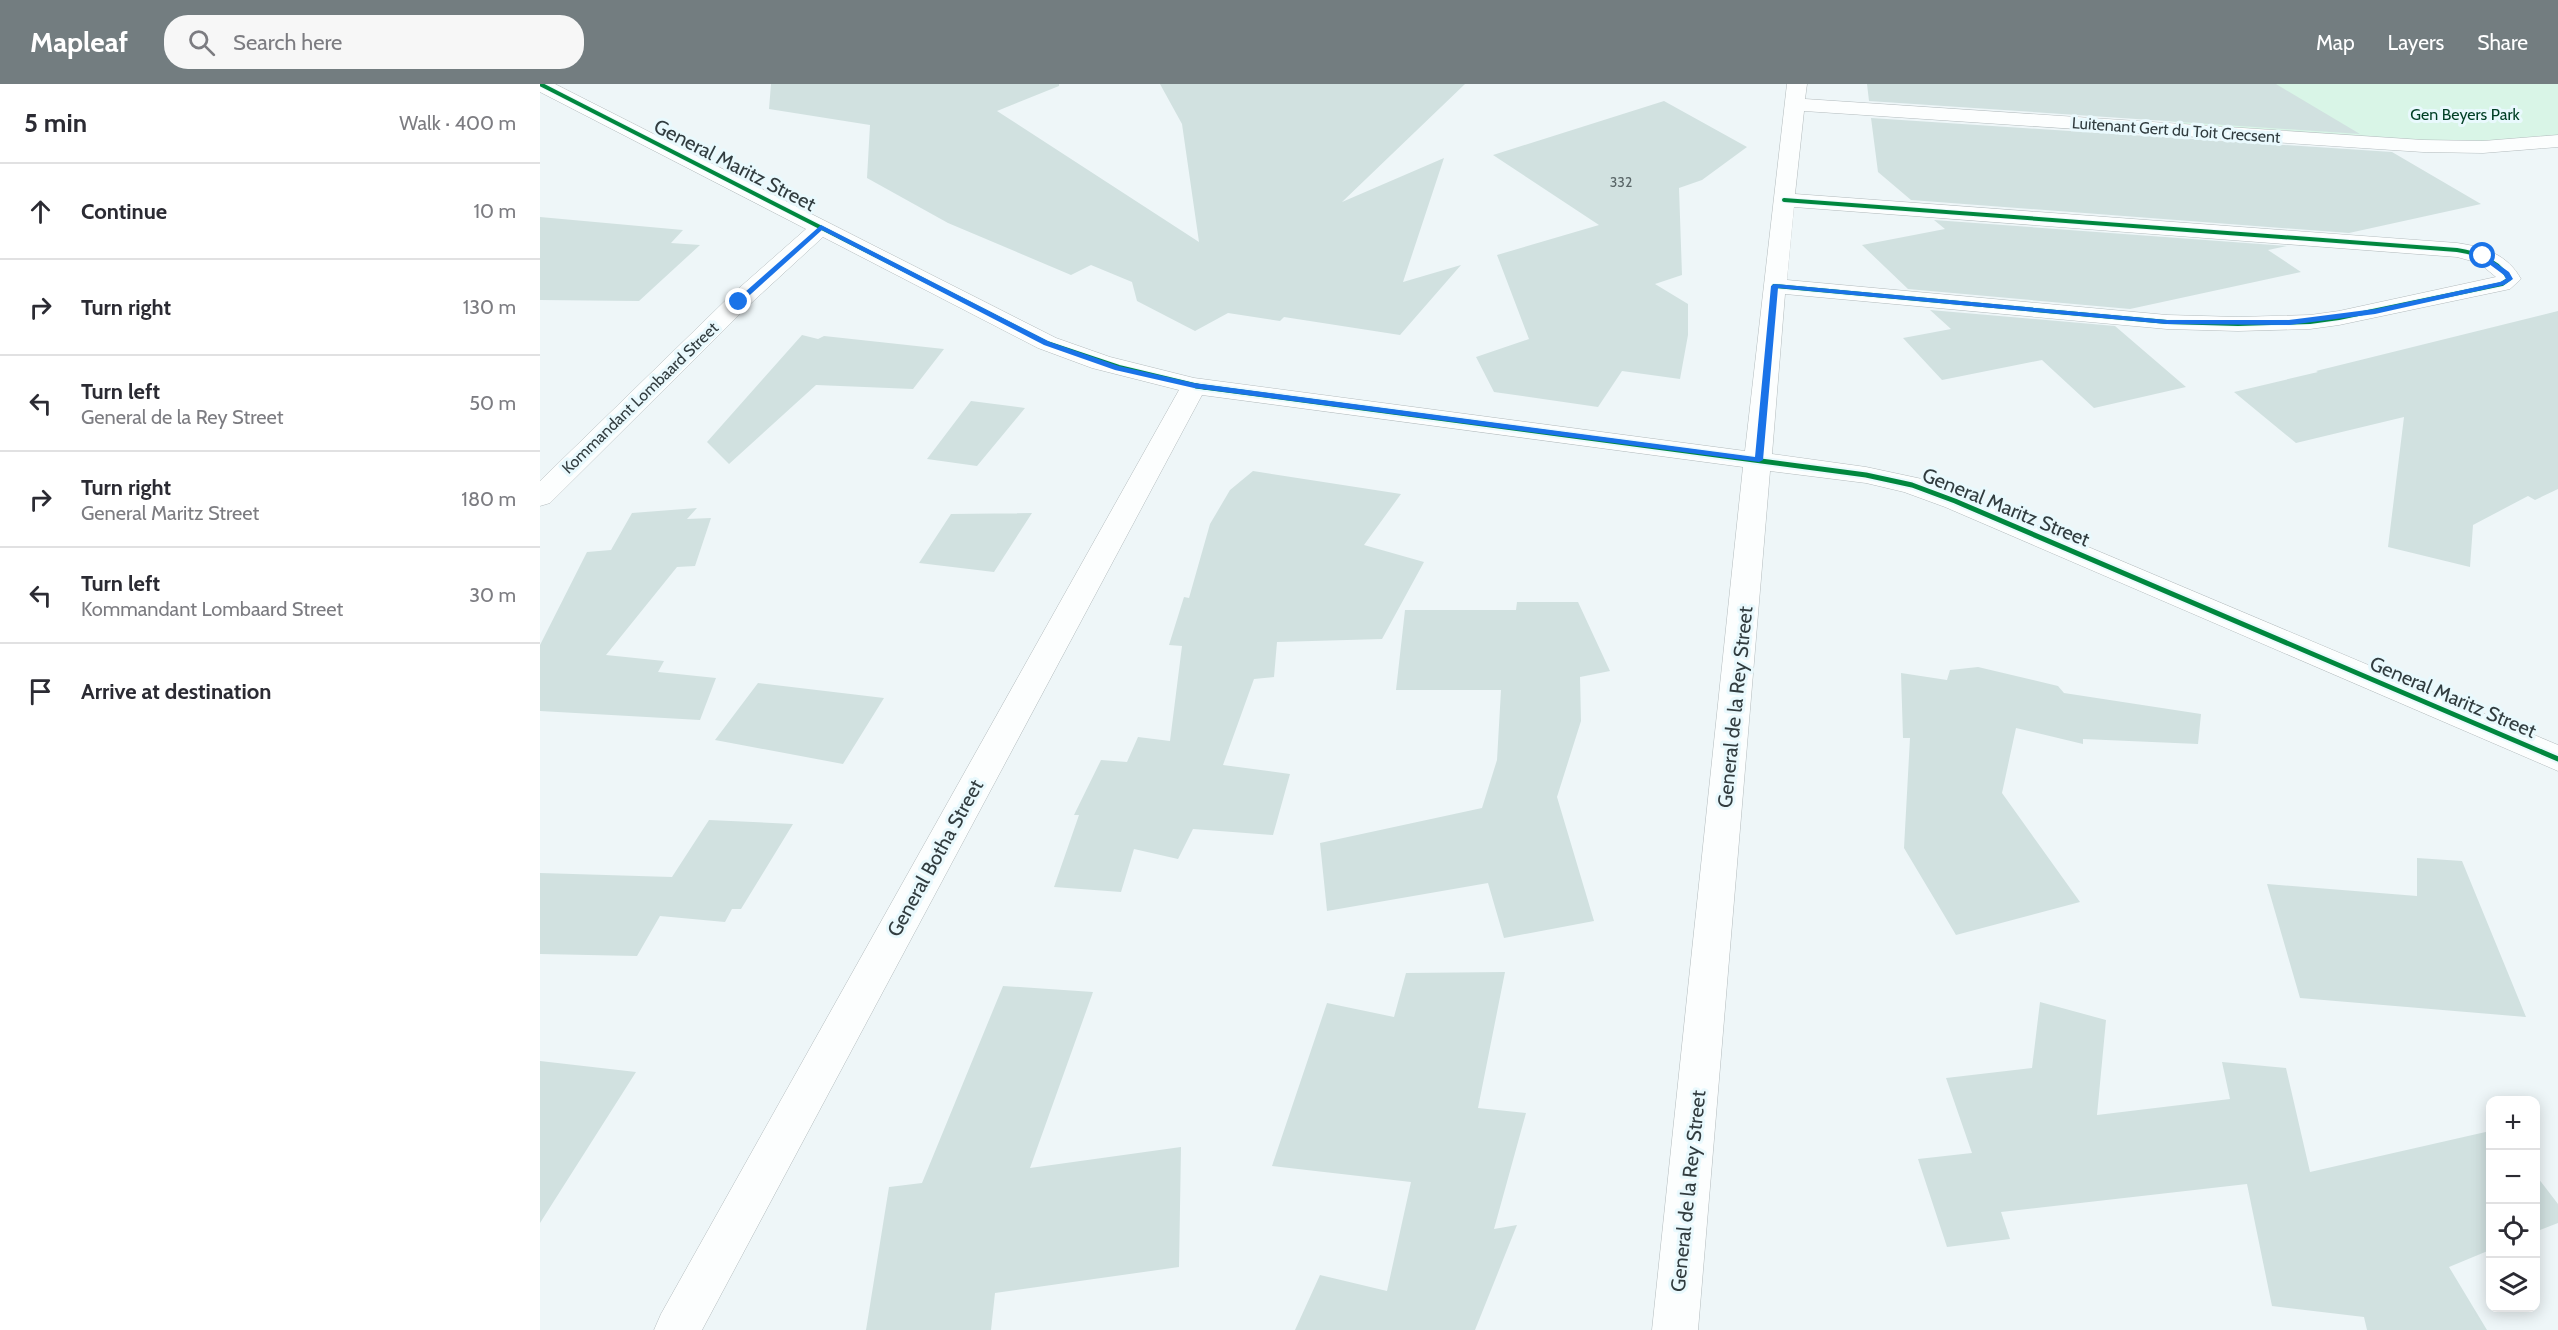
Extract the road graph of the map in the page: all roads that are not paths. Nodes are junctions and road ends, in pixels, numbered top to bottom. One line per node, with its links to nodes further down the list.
1 (546, 93): 7 (street, General Maritz Street)
2 (1795, 94): 4 (street, Luitenant Gert du Toit Crecsent); 6 (street, General de la Rey Street)
3 (2558, 141): 4 (street, Luitenant Gert du Toit Crecsent)
4 (2535, 143): 5 (street)
5 (2558, 161)
6 (1784, 200): 8 (street, General de la Rey Street); 8 (street)
7 (821, 227): 9 (street, General Maritz Street); 11 (street, Kommandant Lombaard Street)
8 (1774, 286): 10 (street, General de la Rey Street)
9 (1194, 386): 10 (street, General Maritz Street); 13 (street, General Botha Street)
10 (1759, 460): 12 (street, General Maritz Street); 14 (street, General de la Rey Street)
11 (540, 496)
12 (2558, 759)
13 (677, 1330)
14 (1675, 1330)

